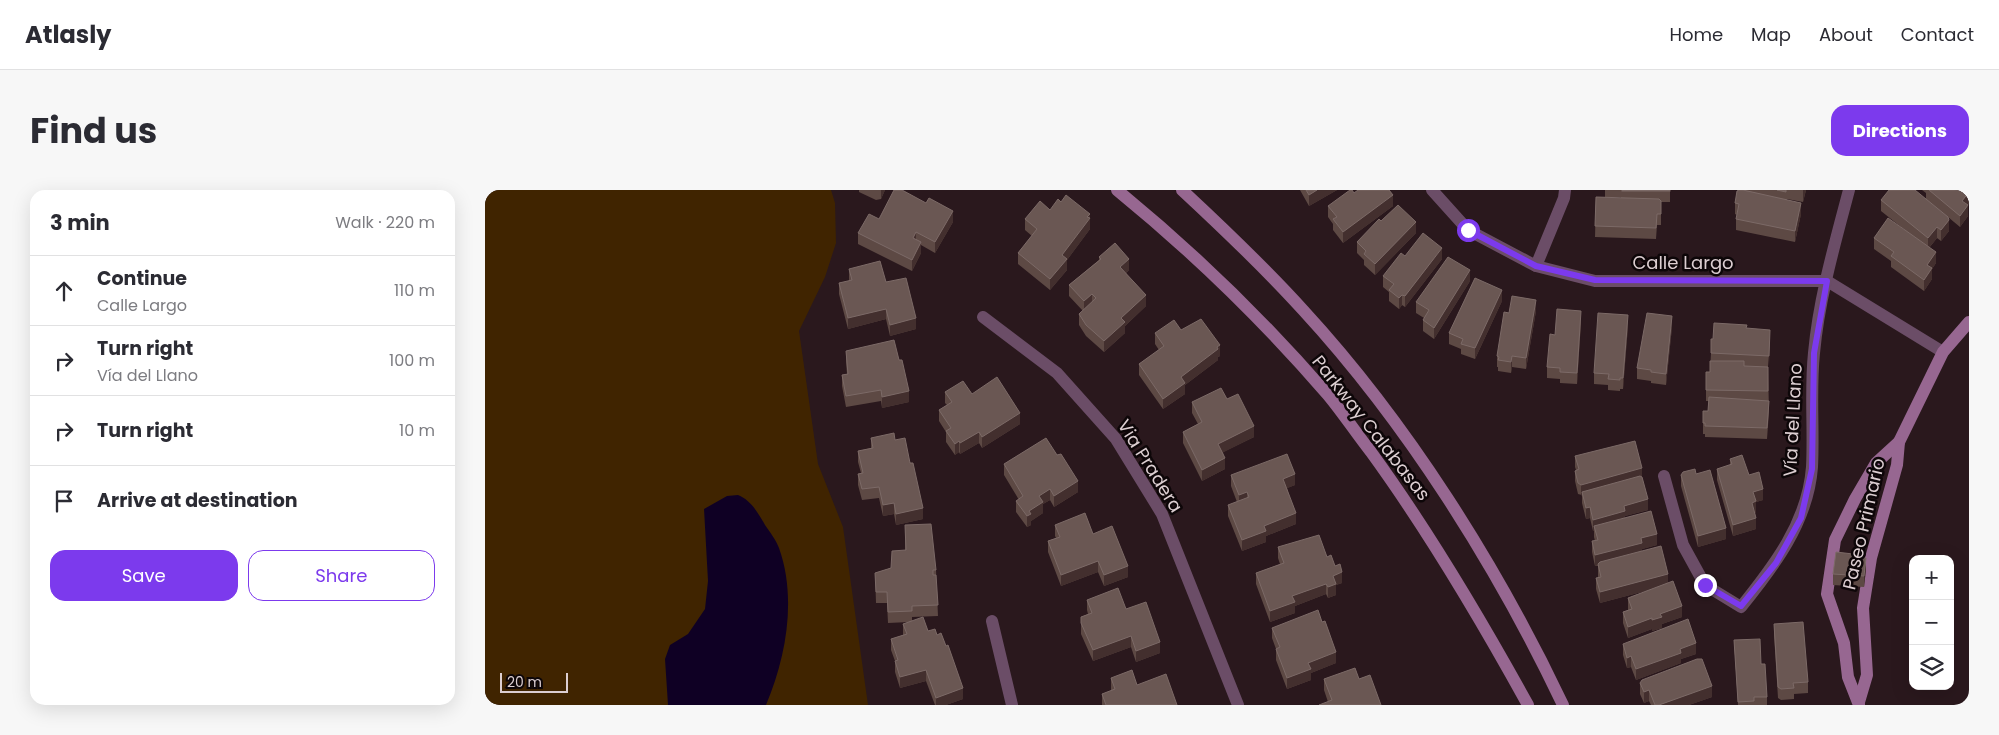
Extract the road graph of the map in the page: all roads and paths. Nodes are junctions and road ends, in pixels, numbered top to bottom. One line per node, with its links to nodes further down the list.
1 (1117, 190): 17 (street, Parkway Calabasas)
2 (1182, 190): 18 (street, Parkway Calabasas)
3 (1432, 190): 6 (street, Calle Largo)
4 (1565, 190): 6 (street)
5 (1849, 190): 7 (street, Vía del Llano)
6 (1536, 266): 7 (street, Calle Largo)
7 (1827, 281): 10 (street); 12 (street, Vía del Llano)
8 (983, 317): 16 (street, Via Pradera)
9 (1969, 322): 10 (street, Paseo Primario)
10 (1943, 352): 11 (street, Paseo Primario)
11 (1899, 442): 14 (street, Paseo Primario); 14 (street, Paseo Primario)
12 (1664, 476)
13 (993, 621): 15 (street)
14 (1859, 704)
15 (1012, 705)
16 (1238, 705)
17 (1528, 705)
18 (1563, 705)

